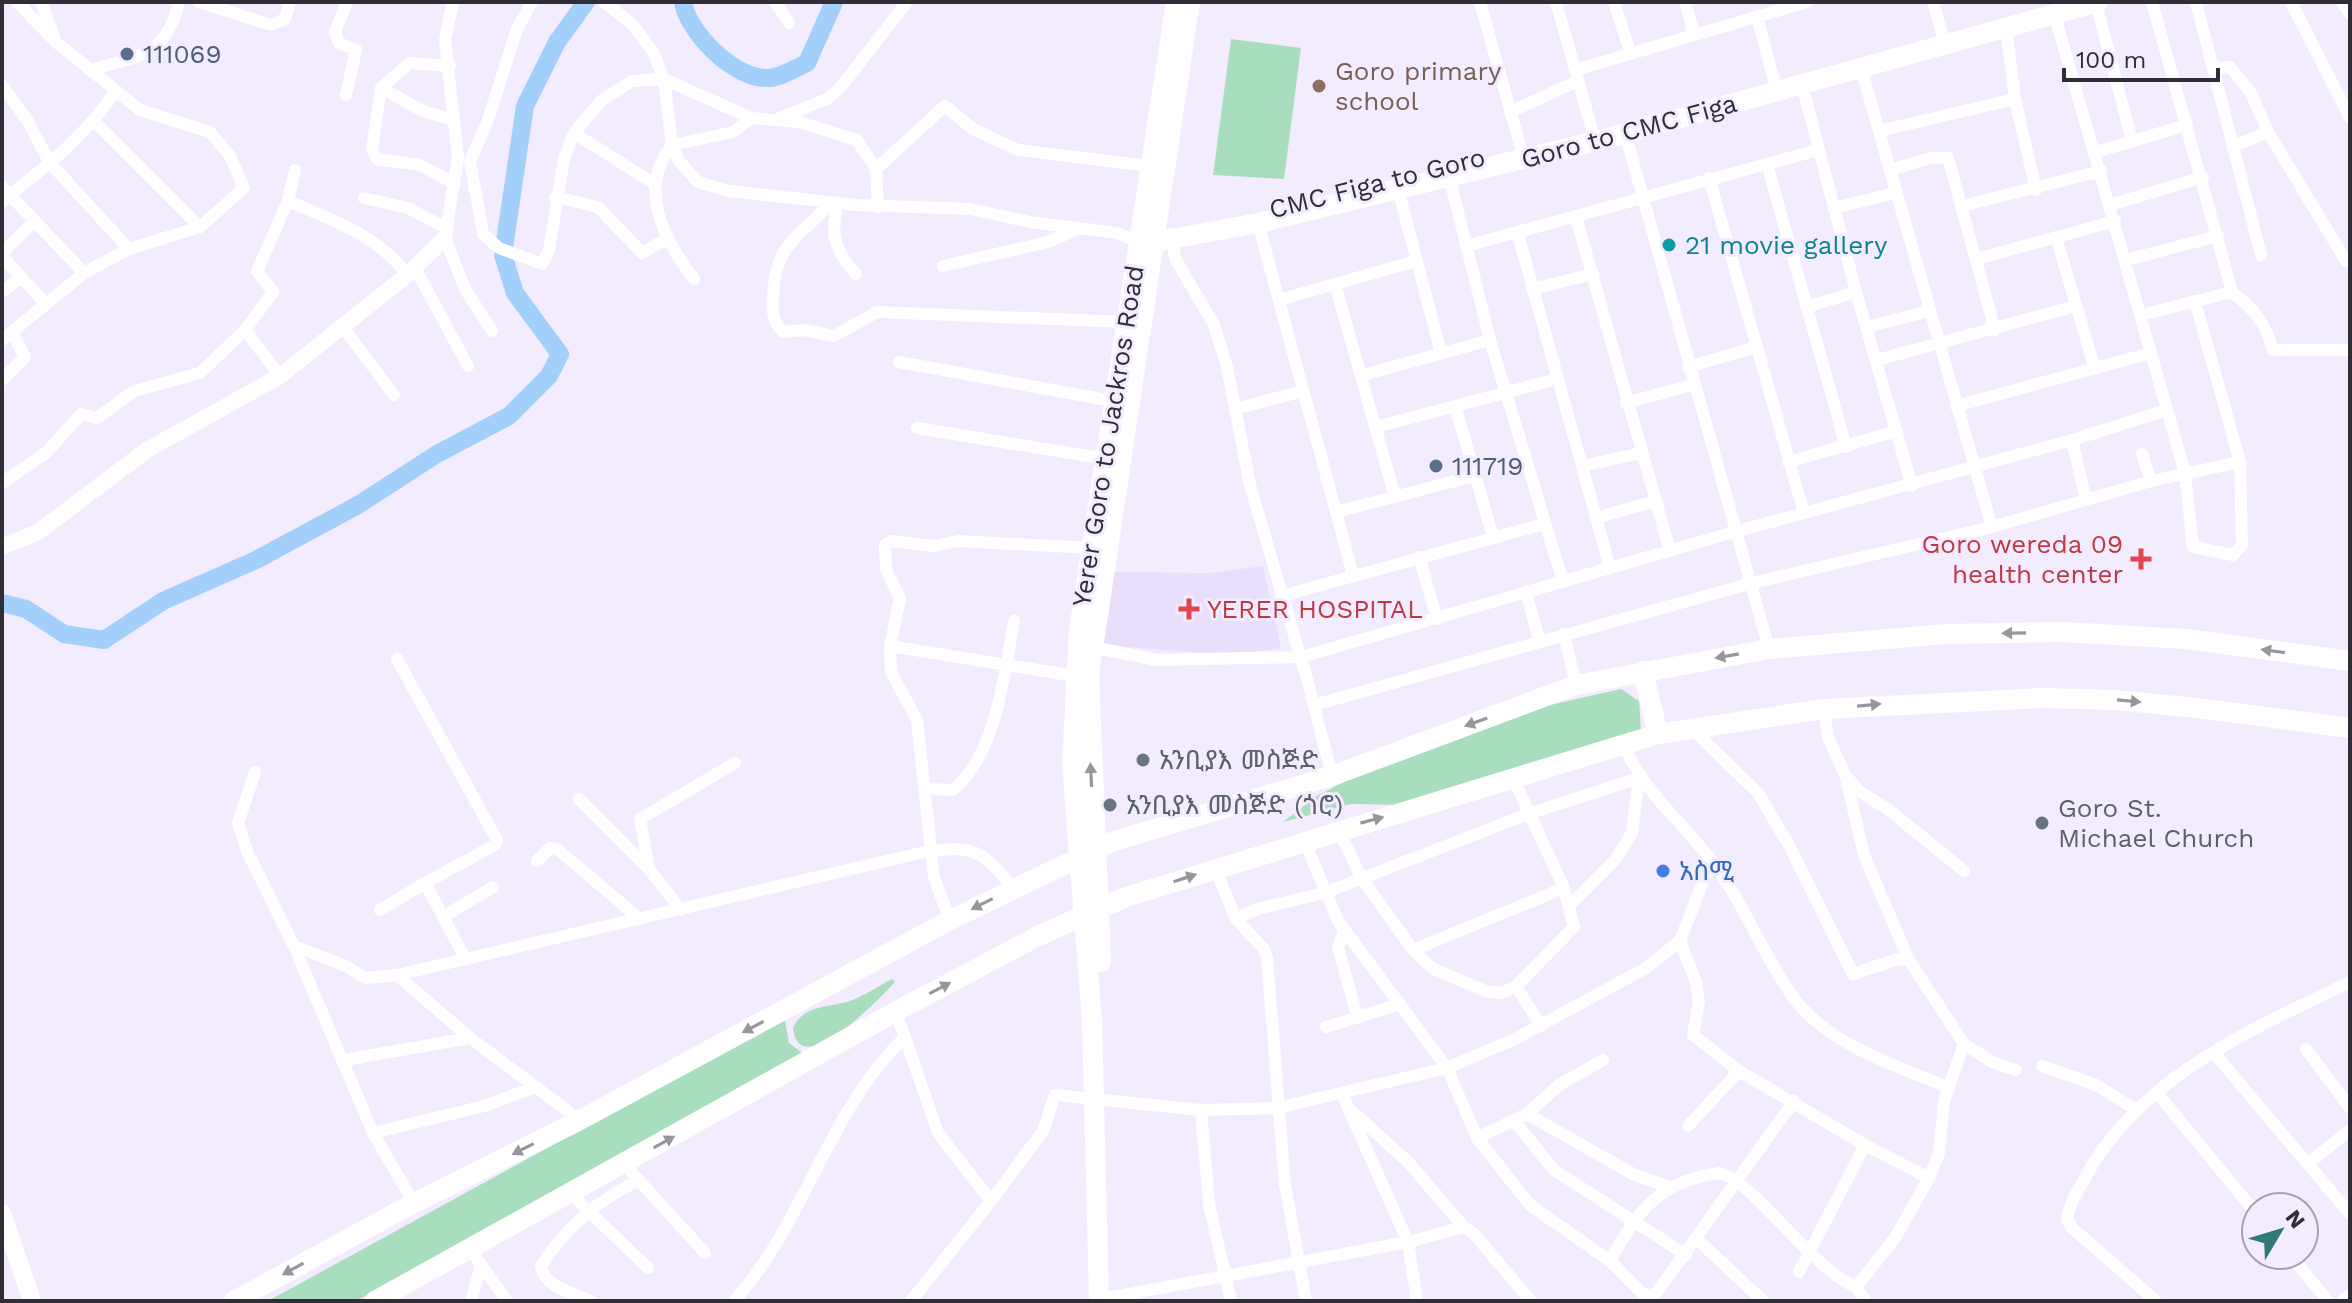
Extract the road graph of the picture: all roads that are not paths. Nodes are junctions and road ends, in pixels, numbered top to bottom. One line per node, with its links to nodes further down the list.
1 (17, 2): 32 (street)
2 (41, 2): 32 (street)
3 (179, 2): 38 (street)
4 (199, 2): 5 (street)
5 (290, 2)
6 (347, 2): 48 (street)
7 (532, 2): 68 (street)
8 (604, 2): 40 (street)
9 (775, 2): 28 (street)
10 (907, 2): 54 (street)
11 (1176, 2): 72 (main road)
12 (1190, 2): 103 (main road)
13 (1480, 2): 50 (street)
14 (1556, 2): 39 (street)
15 (1614, 2): 33 (street)
16 (1685, 2): 30 (street)
17 (1807, 2): 27 (street)
18 (1933, 2): 31 (street)
19 (2097, 2): 25 (main road, Goro to CMC Figa); 62 (street)
20 (2152, 2): 56 (street)
21 (2196, 2): 37 (street)
22 (2291, 2): 46 (street)
23 (2342, 2): 26 (street)
24 (448, 4): 35 (street)
25 (2057, 8): 29 (main road, Goro to CMC Figa); 31 (main road, CMC Figa to Goro); 67 (street)
26 (2350, 14)
27 (1757, 16): 30 (street); 41 (street)
28 (789, 23)
29 (2006, 27): 34 (main road, Goro to CMC Figa); 49 (street)
30 (1694, 34): 33 (street)
31 (1942, 34): 34 (main road, CMC Figa to Goro)
32 (56, 42): 38 (street)
33 (1630, 52): 39 (street)
34 (1885, 54): 36 (main road, Goro to CMC Figa); 41 (main road, CMC Figa to Goro)
35 (450, 66): 45 (street); 53 (street)
36 (1861, 68): 43 (main road, Goro to CMC Figa); 58 (street)
37 (2213, 68): 59 (street); 64 (street)
38 (90, 70): 47 (street)
39 (1577, 76): 50 (street); 57 (street)
40 (664, 79): 51 (street); 60 (street); 63 (street)
41 (1774, 81): 57 (main road, CMC Figa to Goro)
42 (2350, 83): 46 (street)
43 (1802, 84): 61 (main road, Goro to CMC Figa); 66 (street)
44 (2, 85): 69 (street)
45 (381, 88): 53 (street); 81 (street)
46 (2336, 88): 52 (street)
47 (115, 92): 55 (street); 99 (street)
48 (346, 95)
49 (2015, 99): 58 (street); 83 (street)
50 (1510, 112): 65 (street)
51 (751, 118): 54 (street); 63 (street)
52 (2350, 118)
53 (454, 120): 68 (street)
54 (774, 120): 73 (street)
55 (95, 122): 69 (street); 99 (street)
56 (2187, 125): 62 (street); 78 (street)
57 (1592, 130): 65 (main road, CMC Figa to Goro)
58 (1879, 131): 75 (street)
59 (2268, 132): 64 (street); 114 (street)
60 (574, 133): 80 (street); 87 (street)
61 (1625, 133): 71 (main road, Goro to CMC Figa); 86 (street)
62 (2132, 141): 67 (street)
63 (672, 145): 80 (street); 90 (street)
64 (2232, 147): 110 (street)
65 (1521, 149): 71 (main road, CMC Figa to Goro)
66 (1818, 150): 70 (street); 94 (street)
67 (2096, 152): 76 (street)
68 (464, 159): 81 (street); 87 (street)
69 (50, 163): 85 (street); 108 (street)
70 (1767, 164): 79 (street); 131 (street)
71 (1472, 165): 77 (main road, Goro to CMC Figa); 103 (main road, CMC Figa to Goro)
72 (1149, 166): 73 (street); 103 (main road)
73 (876, 169): 93 (street)
74 (295, 170): 89 (street)
75 (1889, 170): 84 (street); 92 (street)
76 (2101, 171): 83 (street); 91 (street)
77 (1449, 176): 82 (main road, Goro to CMC Figa); 107 (street)
78 (2203, 177): 91 (street); 104 (street)
79 (1709, 178): 86 (street); 143 (street)
80 (653, 183): 106 (street)
81 (455, 184): 101 (street)
82 (1398, 189): 98 (main road, Goro to CMC Figa); 113 (street)
83 (2036, 190): 92 (street)
84 (1895, 193): 94 (street); 132 (street)
85 (5, 195): 97 (street)
86 (1643, 196): 95 (street); 150 (street)
87 (555, 197): 106 (street)
88 (364, 198): 101 (street)
89 (288, 201): 116 (street); 137 (street)
90 (835, 202): 93 (street); 118 (street); 134 (street)
91 (2110, 205): 96 (street)
92 (1962, 206): 111 (street)
93 (878, 207): 100 (street)
94 (1834, 208): 125 (street)
95 (1576, 217): 102 (street); 119 (street)
96 (2115, 221): 105 (street); 112 (street)
97 (34, 222): 109 (street); 117 (street)
98 (1258, 223): 103 (main road, Goro to CMC Figa); 127 (street)
99 (200, 227): 108 (street)
100 (1079, 229): 103 (street); 115 (street)
101 (447, 233): 116 (street); 139 (street)
102 (1518, 234): 107 (street); 124 (street)
103 (1151, 236): 134 (main road, Yerer Goro to Jackros Road); 164 (street); 208 (main road)
104 (2218, 236): 112 (street); 126 (street)
105 (2056, 237): 111 (street); 130 (street)
106 (668, 238): 121 (street)
107 (1466, 246): 141 (street)
108 (129, 249): 117 (street)
109 (2, 255): 120 (street)
110 (2261, 255)
111 (1977, 259): 138 (street)
112 (2126, 260): 133 (street)
113 (1416, 261): 122 (street); 145 (street)
114 (2346, 261)
115 (943, 266)
116 (411, 272): 135 (street); 149 (street)
117 (84, 273): 129 (street)
118 (856, 274)
119 (1593, 274): 124 (street); 161 (street)
120 (21, 277): 123 (street); 129 (street)
121 (694, 279)
122 (1335, 284): 127 (street); 152 (street)
123 (3, 289)
124 (1532, 289): 154 (street)
125 (1856, 292): 131 (street); 136 (street)
126 (2232, 292): 128 (street); 144 (street)
127 (1279, 300): 157 (street)
128 (2195, 301): 133 (street); 175 (street)
129 (46, 304): 140 (street)
130 (2076, 306): 138 (street); 151 (street)
131 (1806, 307): 170 (street)
132 (1929, 311): 136 (street); 142 (street)
133 (2141, 315): 146 (street)
134 (1126, 322): 160 (main road, Yerer Goro to Jackros Road)
135 (342, 326): 153 (street); 159 (street)
136 (1867, 327): 147 (street)
137 (245, 330): 153 (street); 181 (street)
138 (1995, 330): 142 (street)
139 (492, 331)
140 (7, 337): 155 (street)
141 (1490, 340): 145 (street); 158 (street)
142 (1938, 346): 147 (street); 163 (street)
143 (1756, 347): 150 (street); 174 (street)
144 (2350, 350)
145 (1441, 353): 152 (street)
146 (2151, 353): 151 (street); 165 (street)
147 (1877, 360): 168 (street)
148 (899, 362): 160 (street)
149 (468, 366)
150 (1688, 367): 156 (street)
151 (2095, 369): 163 (street)
152 (1363, 375): 166 (street)
153 (280, 376): 193 (street)
154 (1557, 379): 158 (street); 176 (street)
155 (2, 380)
156 (1695, 384): 161 (street); 191 (street)
157 (1303, 391): 164 (street); 186 (street)
158 (1506, 392): 162 (street); 189 (street)
159 (394, 395)
160 (1113, 401): 173 (main road, Yerer Goro to Jackros Road)
161 (1626, 403): 171 (street)
162 (1455, 406): 166 (street); 179 (street)
163 (1956, 406): 177 (street)
164 (1235, 409): 202 (street)
165 (2167, 410): 169 (street); 178 (street)
166 (1376, 427): 183 (street)
167 (917, 428): 173 (street)
168 (1897, 431): 170 (street); 182 (street)
169 (2072, 440): 177 (street); 184 (street)
170 (1846, 447): 174 (street)
171 (1641, 453): 176 (street); 185 (street)
172 (2142, 454): 180 (street)
173 (1106, 459): 194 (main road, Yerer Goro to Jackros Road)
174 (1788, 462): 187 (street)
175 (2240, 462): 178 (street); 178 (street)
176 (1582, 466): 188 (street)
177 (1975, 468): 182 (street); 190 (street)
178 (2185, 473): 180 (street)
179 (1474, 476): 183 (street); 192 (street)
180 (2151, 481): 184 (street)
181 (2, 483)
182 (1912, 486): 187 (street)
183 (1395, 497): 186 (street)
184 (2086, 500): 190 (street)
185 (1655, 501): 188 (street); 195 (street)
186 (1336, 512): 198 (street)
187 (1804, 513): 191 (street)
188 (1596, 518): 197 (street)
189 (1544, 524): 192 (street); 199 (street)
190 (1992, 527): 200 (street)
191 (1738, 531): 195 (street); 200 (street)
192 (1493, 537): 196 (street)
193 (2, 547)
194 (1092, 548): 207 (street); 215 (main road, Yerer Goro to Jackros Road)
195 (1670, 551): 197 (street)
196 (1419, 557): 198 (street); 203 (street)
197 (1610, 568): 199 (street)
198 (1353, 575): 202 (street)
199 (1563, 582): 201 (street)
200 (1752, 583): 205 (street); 209 (street)
201 (1526, 592): 203 (street); 206 (street)
202 (1281, 596): 210 (street)
203 (1437, 619): 210 (street)
204 (1014, 621): 213 (street)
205 (1564, 634): 206 (street); 216 (street)
206 (1539, 640): 217 (street)
207 (890, 646): 213 (street); 229 (street)
208 (1092, 647): 210 (street); 235 (main road, one-way to 208)
209 (1769, 649): 212 (main road, one-way to 209); 214 (main road, one-way to 214)
210 (1301, 657): 217 (street)
211 (397, 659): 242 (street)
212 (2350, 661)
213 (1006, 664): 215 (street); 229 (street)
214 (1643, 671): 216 (main road); 221 (main road)
215 (1075, 676): 235 (main road, Yerer Goro to Jackros Road)
216 (1576, 685): 226 (main road, one-way to 226)
217 (1314, 705): 226 (street)
218 (1824, 709): 219 (main road, one-way to 219); 220 (main road); 225 (street)
219 (2350, 728)
220 (1692, 729): 221 (main road); 260 (street)
221 (1658, 734): 222 (main road)
222 (1623, 745): 227 (main road); 228 (street)
223 (735, 763): 239 (street)
224 (255, 772): 257 (street)
225 (1845, 775): 240 (street); 260 (street)
226 (1332, 776): 235 (main road)
227 (1513, 778): 231 (street); 232 (main road, one-way to 227)
228 (1639, 778): 231 (street); 237 (street); 247 (street)
229 (925, 789): 234 (street)
230 (579, 799): 239 (street)
231 (1528, 814): 241 (street); 245 (street)
232 (1338, 829): 233 (main road); 241 (street)
233 (1304, 840): 238 (main road); 246 (street)
234 (929, 851): 244 (street); 249 (street); 254 (street)
235 (1086, 854): 244 (main road); 250 (main road)
236 (537, 861): 252 (street)
237 (1711, 861): 256 (street); 281 (street)
238 (1215, 868): 250 (main road, one-way to 238); 253 (street)
239 (649, 869): 249 (street)
240 (1964, 871)
241 (1361, 877): 246 (street); 258 (street)
242 (425, 883): 248 (street); 251 (street)
243 (493, 887): 251 (street)
244 (1013, 888): 254 (main road, one-way to 254)
245 (1564, 888): 247 (street); 258 (street)
246 (1324, 893): 253 (street); 255 (street)
247 (1570, 905): 263 (street)
248 (380, 910)
249 (681, 910): 252 (street)
250 (1091, 914): 265 (main road, one-way to 250); 284 (main road)
251 (443, 917): 259 (street)
252 (640, 919): 259 (street)
253 (1236, 919): 287 (street)
254 (950, 920): 292 (main road, one-way to 292)
255 (1344, 931): 264 (street); 266 (street)
256 (1680, 941): 267 (street); 279 (street)
257 (294, 946): 261 (street); 274 (street)
258 (1413, 950): 263 (street)
259 (465, 958): 261 (street)
260 (1909, 960): 271 (street)
261 (397, 975): 270 (street)
262 (2350, 982): 273 (street)
263 (1516, 986): 267 (street)
264 (1397, 1005): 266 (street); 277 (street)
265 (895, 1012): 269 (street); 300 (main road, one-way to 265)
266 (1357, 1016): 268 (street)
267 (1541, 1026): 277 (street)
268 (1326, 1027)
269 (905, 1037): 309 (street); 338 (street)
270 (470, 1038): 274 (street); 280 (street)
271 (1964, 1044): 278 (street); 281 (street)
272 (2306, 1049): 288 (street)
273 (2214, 1053): 282 (street); 299 (street)
274 (344, 1060): 296 (street)
275 (1603, 1060): 291 (street)
276 (2042, 1066): 289 (street)
277 (1447, 1068): 283 (street); 297 (street)
278 (2016, 1070)
279 (1739, 1071): 285 (street); 294 (street)
280 (536, 1087): 292 (street); 296 (street)
281 (1949, 1088): 301 (street)
282 (2157, 1093): 289 (street); 307 (street)
283 (1342, 1094): 286 (street); 287 (street)
284 (1099, 1097): 290 (street); 309 (street); 331 (main road)
285 (1794, 1101): 298 (street); 303 (street)
286 (1348, 1107): 315 (street); 317 (street)
287 (1277, 1108): 290 (street); 322 (street)
288 (2350, 1108)
289 (2135, 1109): 346 (street)
290 (1201, 1110): 327 (street)
291 (1527, 1114): 293 (street); 304 (street)
292 (580, 1120): 310 (main road, one-way to 310)
293 (1515, 1122): 297 (street); 314 (street)
294 (1688, 1126)
295 (2350, 1130): 299 (street)
296 (373, 1133): 310 (street)
297 (1477, 1138): 323 (street)
298 (1865, 1145): 301 (street); 318 (street)
299 (2309, 1163): 308 (street)
300 (624, 1164): 302 (street); 306 (main road)
301 (1929, 1178): 328 (street)
302 (639, 1180): 312 (street); 319 (street)
303 (1737, 1182): 304 (street); 316 (street); 318 (street)
304 (1672, 1188): 314 (street)
305 (2350, 1191): 308 (street)
306 (571, 1194): 312 (street); 321 (main road)
307 (2240, 1194)
308 (2339, 1200): 313 (street)
309 (991, 1201): 339 (street)
310 (414, 1203): 333 (main road, one-way to 333)
311 (2, 1213): 332 (main road)
312 (586, 1213): 324 (street); 337 (street)
313 (2350, 1214)
314 (1632, 1221): 320 (street); 323 (street)
315 (1464, 1227): 317 (street); 343 (street)
316 (1698, 1240): 320 (street); 344 (street)
317 (1408, 1242): 322 (street); 342 (street)
318 (1807, 1251): 326 (street); 328 (street)
319 (705, 1253)
320 (1686, 1255): 330 (street)
321 (475, 1257): 334 (main road); 335 (street); 336 (street)
322 (1298, 1261): 327 (street); 341 (street)
323 (1610, 1261): 330 (street)
324 (648, 1268)
325 (2303, 1271): 347 (street)
326 (1799, 1272)
327 (1223, 1277): 331 (street); 340 (street)
328 (1856, 1287): 345 (street)
329 (2350, 1295): 348 (street)
330 (1660, 1296)
331 (1103, 1300)
332 (32, 1301)
333 (234, 1301)
334 (375, 1301)
335 (471, 1301)
336 (507, 1301)
337 (591, 1301)
338 (734, 1301)
339 (911, 1301)
340 (1231, 1301)
341 (1306, 1301)
342 (1417, 1301)
343 (1531, 1301)
344 (1763, 1301)
345 (1866, 1301)
346 (2156, 1301)
347 (2328, 1301)
348 (2342, 1301)

